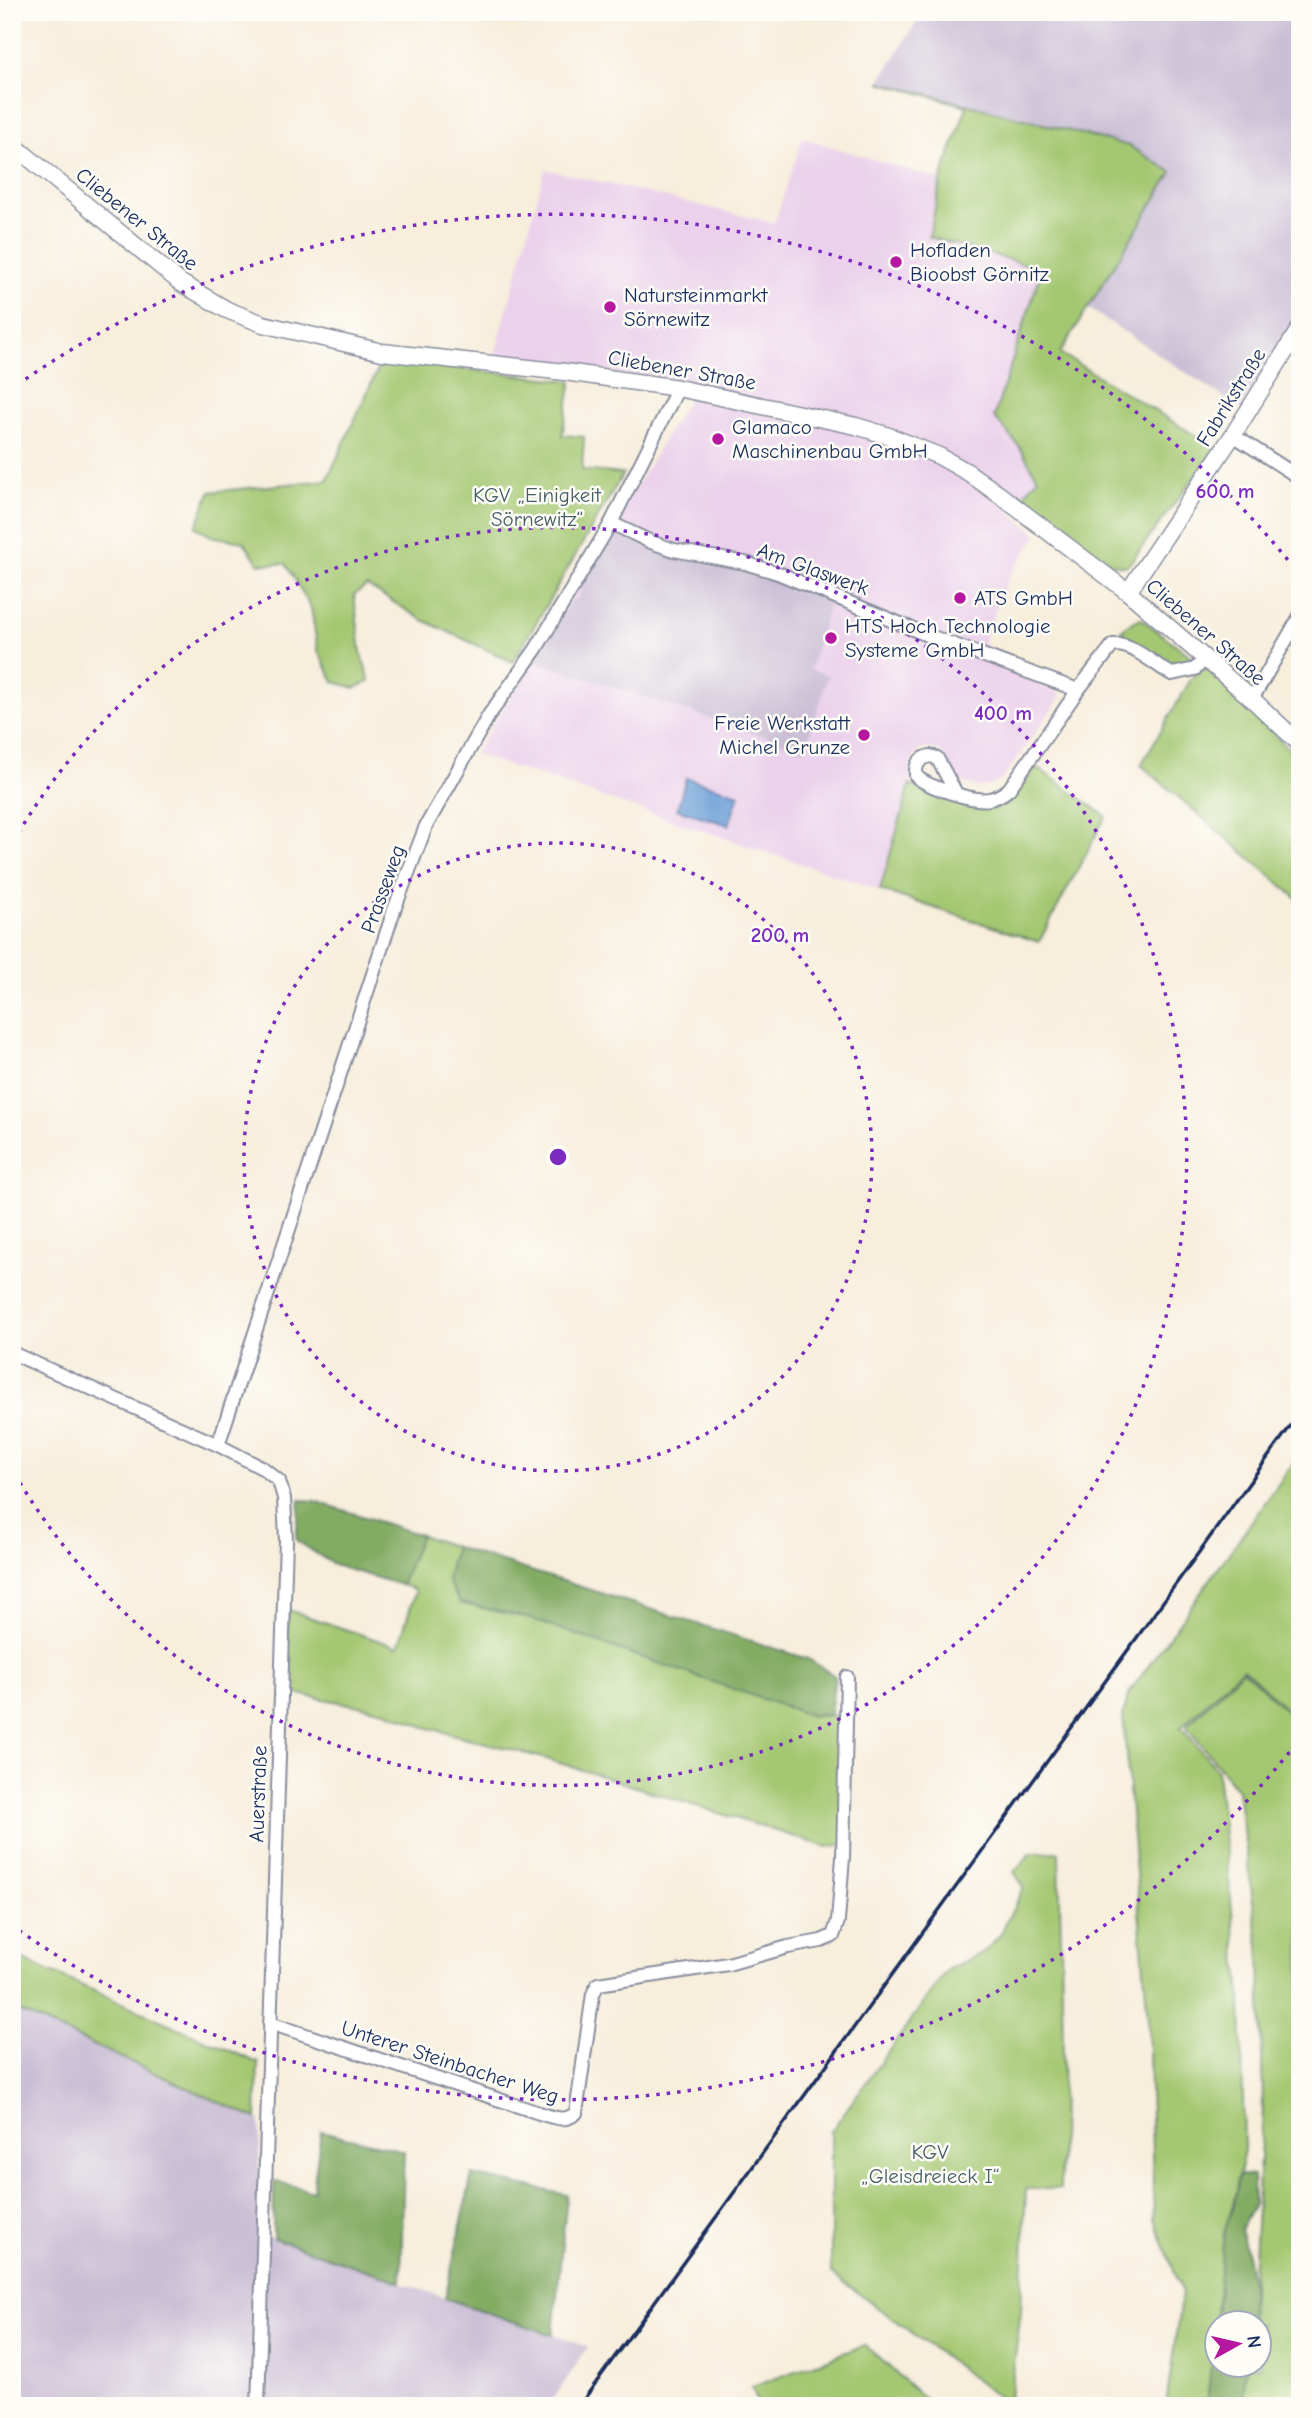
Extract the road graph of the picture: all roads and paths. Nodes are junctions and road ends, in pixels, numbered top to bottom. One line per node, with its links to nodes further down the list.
1 (12, 144): 3 (street, Cliebener Straße)
2 (1300, 328): 4 (street, Fabrikstraße)
3 (678, 388): 6 (street, Prasseweg); 7 (street, Cliebener Straße)
4 (1233, 435): 5 (street); 7 (street, Fabrikstraße)
5 (1300, 478)
6 (611, 523): 10 (street, Am Glaswerk); 15 (street, Prasseweg)
7 (1128, 592): 9 (street, Cliebener Straße)
8 (1300, 616): 11 (street)
9 (1206, 658): 10 (street); 11 (street, Cliebener Straße)
10 (1078, 690): 13 (street)
11 (1252, 699): 12 (street, Cliebener Straße)
12 (1300, 744)
13 (957, 793)
14 (12, 1353): 15 (street, Auerstraße)
15 (218, 1445): 17 (street, Auerstraße)
16 (847, 1677): 17 (street, Unterer Steinbacher Weg)
17 (270, 2023): 18 (street, Auerstraße)
18 (257, 2406)

